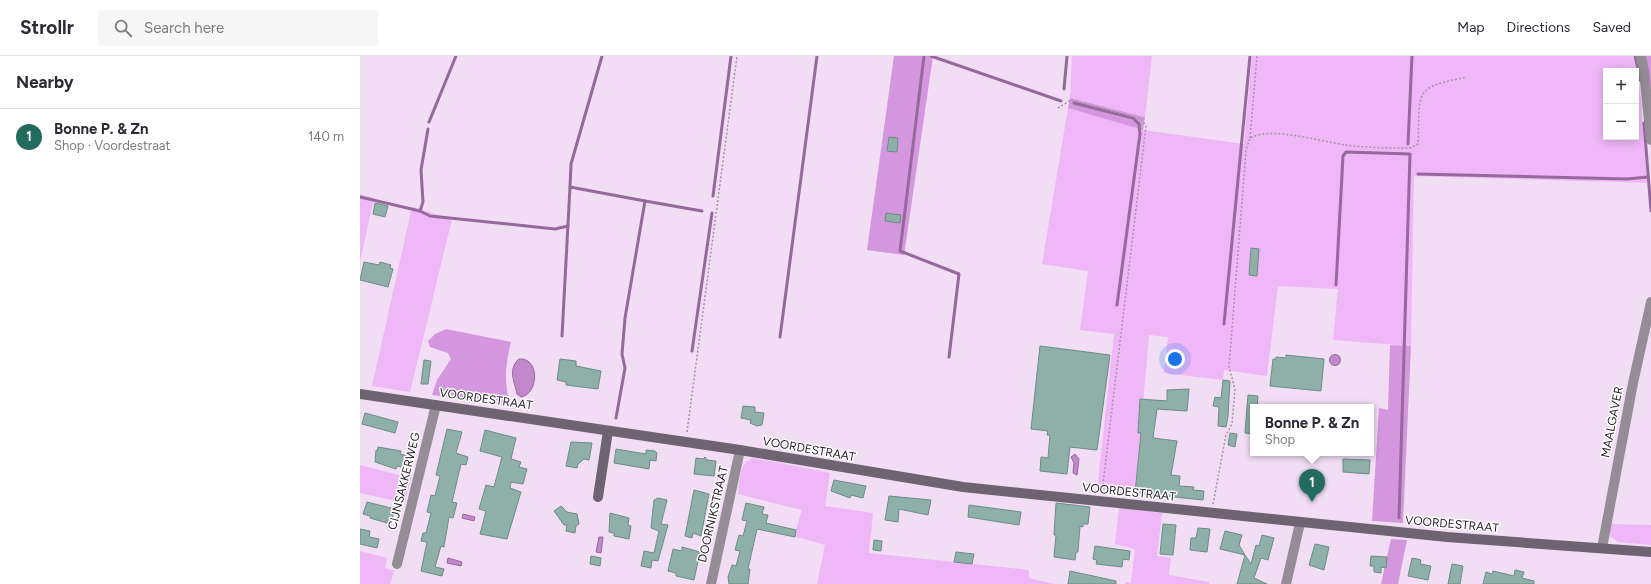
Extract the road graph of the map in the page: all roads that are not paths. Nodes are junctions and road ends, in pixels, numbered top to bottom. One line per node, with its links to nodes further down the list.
1 (1641, 56): 2 (street)
2 (1651, 140)
3 (1651, 302): 10 (street, MAALGAVER)
4 (360, 394): 5 (street, VOORDESTRAAT)
5 (436, 405): 6 (street, VOORDESTRAAT); 12 (street, CIJNSAKKERWEG)
6 (608, 431): 7 (street, VOORDESTRAAT); 8 (street)
7 (740, 450): 9 (street, VOORDESTRAAT); 13 (street, DOORNIKSTRAAT)
8 (598, 497)
9 (1300, 523): 10 (street, VOORDESTRAAT); 14 (street)
10 (1602, 548): 11 (street, VOORDESTRAAT)
11 (1651, 552)
12 (397, 564)
13 (710, 584)
14 (1286, 584)

